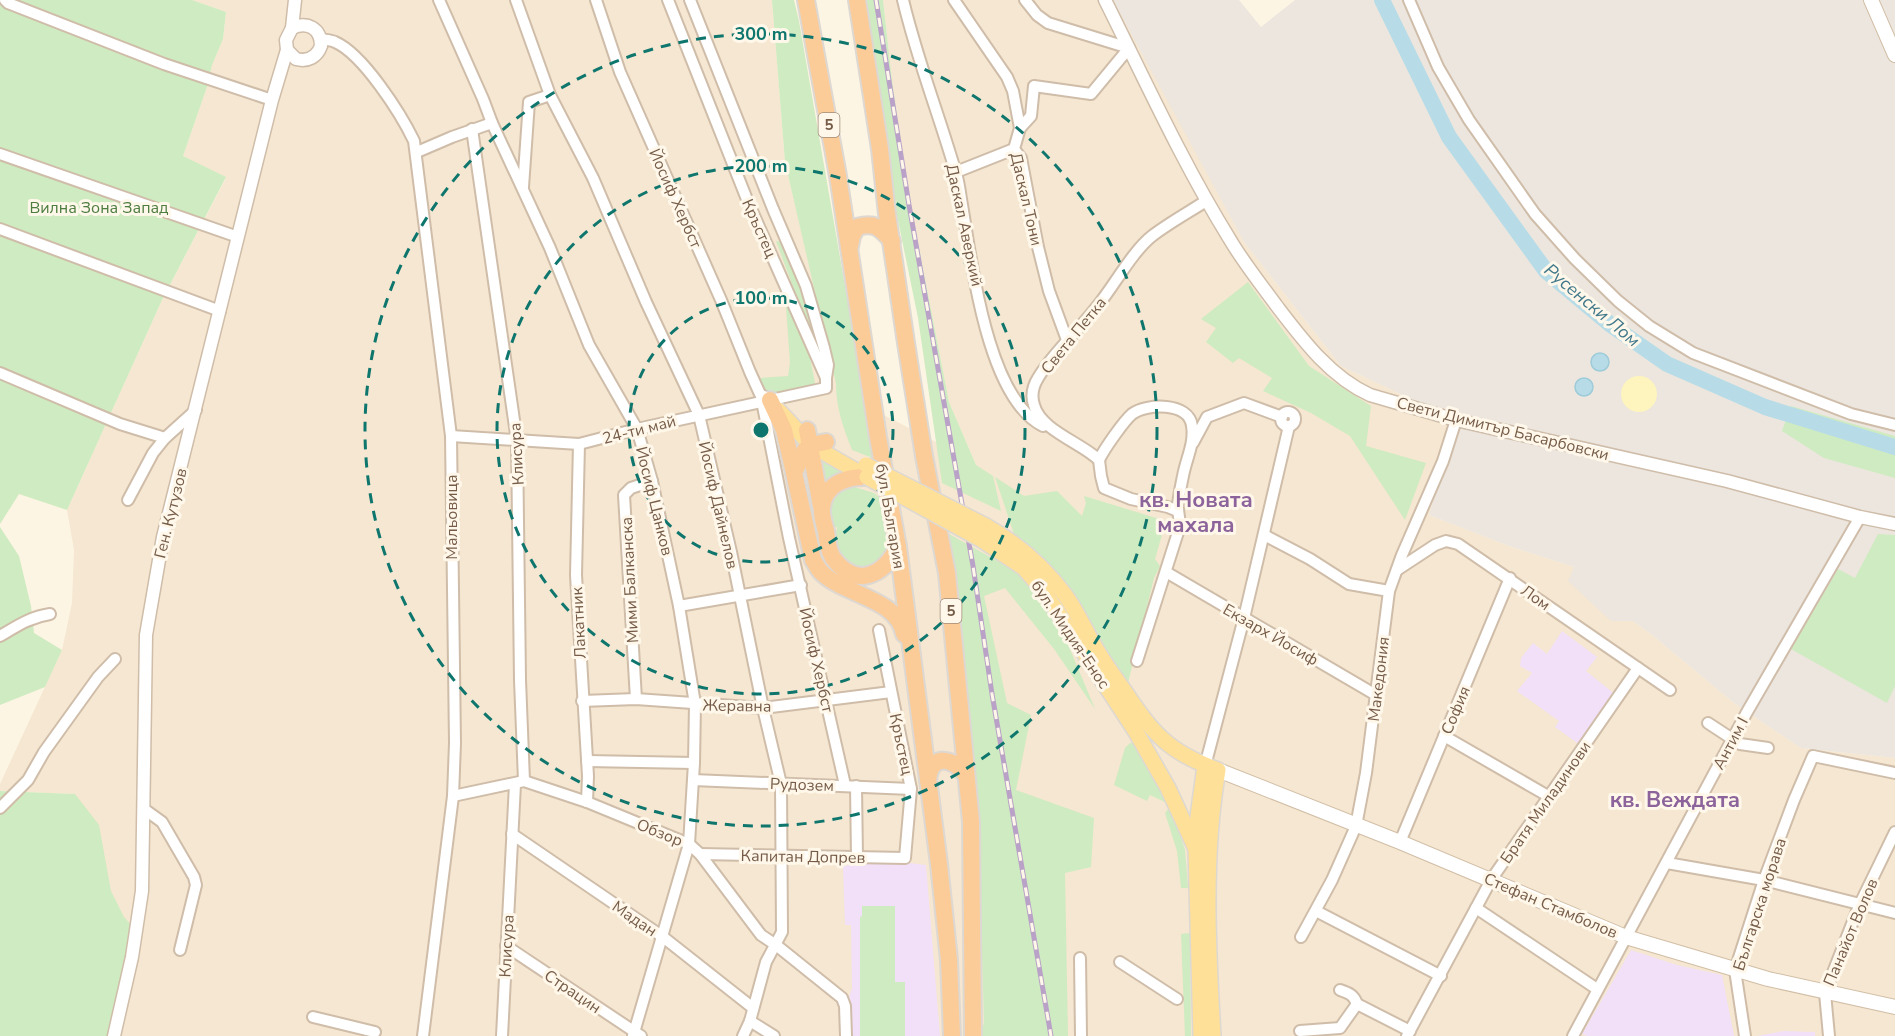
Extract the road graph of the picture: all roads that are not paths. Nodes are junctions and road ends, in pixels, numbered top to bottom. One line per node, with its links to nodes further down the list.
1 (5, 0): 22 (street)
2 (296, 0): 16 (street, Ген. Кутузов)
3 (439, 0): 23 (street, Йосиф Цанков)
4 (516, 0): 21 (street, Йосиф Дайнелов)
5 (596, 0): 42 (street, Йосиф Хербст)
6 (668, 0): 41 (street, Кръстец)
7 (690, 0): 41 (street)
8 (806, 0): 31 (highway, бул. България / 5)
9 (857, 0): 33 (highway, 5)
10 (903, 0): 29 (street, Даскал Аверкий)
11 (954, 0): 24 (street, Даскал Тони)
12 (1025, 0): 18 (street)
13 (1105, 0): 18 (street, Свети Димитър Басарбовски)
14 (1409, 0): 46 (street)
15 (1871, 0): 20 (main road)
16 (292, 28): 17 (street); 19 (street, Ген. Кутузов)
17 (321, 39): 19 (street); 27 (street, Мальовица)
18 (1129, 48): 24 (street); 32 (street, Свети Димитър Басарбовски)
19 (287, 51): 22 (street, Ген. Кутузов)
20 (1895, 55)
21 (550, 95): 30 (street); 44 (street, Йосиф Дайнелов)
22 (272, 100): 35 (street, Ген. Кутузов)
23 (492, 123): 25 (street); 30 (street, Йосиф Цанков)
24 (1020, 128): 26 (street, Даскал Тони)
25 (472, 129): 27 (street); 52 (street, Клисура)
26 (1014, 149): 29 (street); 39 (street, Даскал Тони)
27 (417, 152): 49 (street, Мальовица)
28 (0, 154): 35 (street)
29 (956, 172): 48 (street, Даскал Аверкий)
30 (523, 187): 47 (street, Йосиф Цанков)
31 (842, 201): 33 (highway); 37 (highway, бул. България / 5)
32 (1206, 201): 39 (street, Света Петка); 45 (street, Свети Димитър Басарбовски)
33 (887, 214): 36 (highway, 5)
34 (0, 229): 38 (street)
35 (237, 237): 38 (street, Ген. Кутузов)
36 (892, 241): 37 (highway); 93 (highway, 5)
37 (849, 250): 66 (highway, бул. България / 5)
38 (220, 311): 43 (street, Ген. Кутузов)
39 (1067, 340): 48 (street, Света Петка)
40 (0, 373): 50 (street)
41 (826, 383): 42 (street, 24-ти май)
42 (764, 399): 44 (street, 24-ти май); 51 (main road, бул. Мидия-Енос); 57 (highway); 70 (street, Йосиф Хербст)
43 (196, 410): 50 (street); 111 (street, Ген. Кутузов)
44 (699, 415): 47 (street, 24-ти май); 72 (street, Йосиф Дайнелов)
45 (1456, 420): 61 (street, Свети Димитър Басарбовски); 67 (street, Македония)
46 (1895, 425)
47 (637, 429): 53 (street, 24-ти май); 58 (street, Йосиф Цанков)
48 (1055, 430): 55 (street, Света Петка)
49 (451, 436): 52 (street, 24-ти май); 107 (street, Мальовица)
50 (165, 438): 59 (street)
51 (815, 439): 56 (main road, бул. Мидия-Енос); 57 (highway); 62 (highway)
52 (517, 441): 53 (street, 24-ти май); 103 (street, Клисура)
53 (579, 444): 86 (street, Лакатник)
54 (1191, 446): 55 (street); 60 (street); 65 (street, бул. Мидия-Енос)
55 (1099, 460): 60 (street)
56 (866, 471): 62 (highway); 64 (main road, бул. Мидия-Енос, bridge)
57 (794, 473): 89 (highway)
58 (652, 481): 73 (street, Йосиф Цанков); 84 (street, Мими Балканска)
59 (128, 500)
60 (1178, 511): 68 (street)
61 (1860, 517): 63 (street, Свети Димитър Басарбовски); 92 (street, Антим I)
62 (823, 519): 66 (highway)
63 (1895, 524)
64 (984, 533): 98 (main road, бул. Мидия-Енос); 117 (main road, бул. Мидия-Енос)
65 (1264, 535): 71 (street); 75 (street, бул. Мидия-Енос)
66 (898, 547): 89 (highway, бул. България / 5)
67 (1397, 570): 69 (street, Лом); 71 (street, Македония)
68 (1166, 572): 75 (street, Екзарх Йосиф); 79 (street)
69 (1510, 578): 80 (street, Лом); 91 (street, София)
70 (801, 585): 72 (street); 85 (street, Йосиф Хербст)
71 (1389, 591): 83 (street, Македония)
72 (740, 595): 73 (street); 88 (street, Йосиф Дайнелов)
73 (679, 606): 87 (street, Йосиф Цанков)
74 (50, 614): 77 (street)
75 (1244, 618): 83 (street, Екзарх Йосиф); 98 (street, бул. Мидия-Енос)
76 (879, 630): 82 (street, Кръстец)
77 (0, 636)
78 (115, 659): 110 (street)
79 (1137, 661)
80 (1638, 668): 81 (street, Лом); 108 (street, Братя Миладинови)
81 (1670, 690)
82 (891, 692): 85 (street, Жеравна); 106 (street, Кръстец)
83 (1376, 695): 112 (street, Македония)
84 (636, 699): 86 (street, Жеравна); 87 (street, Жеравна)
85 (826, 699): 88 (street, Жеравна); 105 (street, Йосиф Хербст)
86 (582, 701): 96 (street, Лакатник)
87 (695, 704): 88 (street, Жеравна); 97 (street, Йосиф Цанков)
88 (763, 708): 104 (street, Йосиф Дайнелов)
89 (921, 714): 94 (highway, бул. България / 5)
90 (1708, 723): 92 (street)
91 (1444, 736): 108 (street); 115 (street, София)
92 (1733, 739): 95 (street); 122 (street, Антим I)
93 (963, 744): 94 (highway); 100 (highway, 5)
94 (924, 748): 102 (highway, бул. България / 5)
95 (1768, 748)
96 (587, 761): 97 (street); 109 (street, Лакатник)
97 (694, 764): 101 (street, Йосиф Цанков)
98 (1211, 768): 112 (main road, Стефан Стамболов); 117 (main road, бул. Мидия-Енос); 164 (main road, бул. Мидия-Енос)
99 (1895, 772): 124 (street, Българска морава)
100 (966, 775): 102 (highway); 161 (highway, 5)
101 (693, 780): 104 (street, Рудозем); 116 (street, Йосиф Цанков)
102 (928, 781): 160 (highway, бул. България / 5)
103 (520, 782): 107 (street, Обзор); 109 (street, Обзор); 114 (street, Клисура)
104 (781, 784): 105 (street, Рудозем); 119 (street, Йосиф Дайнелов)
105 (851, 785): 106 (street, Рудозем); 120 (street, Йосиф Хербст)
106 (911, 789): 121 (street, Кръстец)
107 (453, 796): 155 (street, Мальовица)
108 (1548, 796): 123 (street, Братя Миладинови)
109 (587, 802): 116 (street, Обзор)
110 (0, 808)
111 (144, 809): 134 (street); 154 (street, Ген. Кутузов)
112 (1356, 826): 115 (main road, Стефан Стамболов); 127 (street, Македония)
113 (1895, 832): 125 (street, Панайот Волов)
114 (512, 834): 129 (street, Мадан); 133 (street, Клисура)
115 (1400, 842): 123 (main road, Стефан Стамболов)
116 (689, 844): 118 (street, Обзор); 129 (street, Йосиф Цанков)
117 (1196, 849): 163 (main road, бул. Мидия-Енос)
118 (700, 854): 119 (street, Капитан Допрев); 132 (street, Обзор)
119 (782, 855): 120 (street, Капитан Допрев); 132 (street, Йосиф Дайнелов)
120 (857, 857): 121 (street, Капитан Допрев)
121 (905, 858)
122 (1666, 863): 124 (street); 131 (street, Антим I)
123 (1491, 879): 126 (street, Братя Миладинови); 131 (main road, Стефан Стамболов)
124 (1764, 880): 125 (street); 137 (street, Българска морава)
125 (1859, 906): 128 (street); 141 (street, Панайот Волов)
126 (1476, 908): 138 (street, Братя Миладинови); 139 (street)
127 (1316, 911): 130 (street, Македония); 138 (street)
128 (1895, 913)
129 (663, 937): 145 (street, Мадан); 152 (street, Йосиф Цанков)
130 (1301, 937)
131 (1626, 937): 137 (main road, Стефан Стамболов); 139 (street, Антим I)
132 (776, 945): 145 (street, Йосиф Дайнелов); 159 (street, Обзор)
133 (506, 946): 152 (street, Страцин); 156 (street, Клисура)
134 (180, 950)
135 (1080, 958): 162 (street)
136 (1120, 962): 142 (street)
137 (1735, 970): 141 (main road, Стефан Стамболов); 165 (street, Българска морава)
138 (1441, 976): 151 (street, Братя Миладинови)
139 (1597, 989): 153 (street, Антим I)
140 (1340, 990): 143 (street)
141 (1825, 993): 144 (main road, Стефан Стамболов); 166 (street, Панайот Волов)
142 (1177, 999)
143 (1357, 1004): 150 (street); 151 (street)
144 (1895, 1007)
145 (753, 1008): 147 (street, Йосиф Дайнелов)
146 (313, 1017): 148 (street)
147 (750, 1021): 157 (street, Йосиф Дайнелов); 158 (street)
148 (358, 1032): 149 (street)
149 (375, 1032)
150 (1300, 1032)
151 (1409, 1033)
152 (636, 1035)
153 (1575, 1035)
154 (114, 1036)
155 (423, 1036)
156 (502, 1036)
157 (743, 1036)
158 (774, 1036)
159 (846, 1036)
160 (951, 1036)
161 (973, 1036)
162 (1081, 1036)
163 (1201, 1036)
164 (1213, 1036)
165 (1744, 1036)
166 (1829, 1036)

